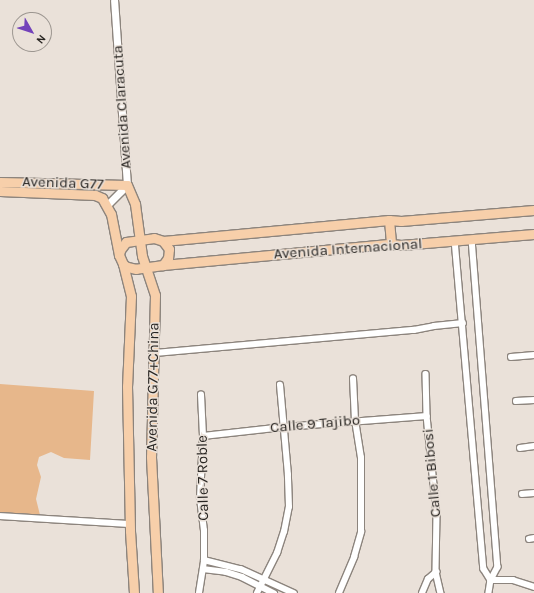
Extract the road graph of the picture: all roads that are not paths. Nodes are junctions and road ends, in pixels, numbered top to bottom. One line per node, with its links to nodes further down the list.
1 (114, 0): 3 (street, Avenida Claracuta)
2 (0, 182): 3 (main road, Avenida G77)
3 (127, 185): 5 (street, Avenida Claracuta); 9 (main road, Avenida G77+China)
4 (0, 191): 5 (main road, Avenida G77)
5 (106, 205): 14 (main road, Avenida G77)
6 (534, 210): 7 (main road, Avenida Internacional)
7 (389, 220): 12 (main road, Avenida Internacional); 13 (main road)
8 (534, 234): 10 (main road, Avenida Internacional)
9 (139, 239): 12 (main road); 14 (main road); 17 (main road, Avenida G77+China)
10 (472, 239): 11 (main road, Avenida Internacional); 42 (street)
11 (455, 240): 13 (main road, Avenida Internacional); 18 (street)
12 (163, 241): 16 (main road)
13 (390, 244): 16 (main road, Avenida Internacional)
14 (119, 255): 15 (main road, Avenida G77)
15 (123, 264): 17 (main road); 37 (main road, Avenida G77+China)
16 (163, 265): 17 (main road)
17 (147, 268): 19 (main road, Avenida G77+China)
18 (463, 323): 19 (street); 42 (street)
19 (155, 353): 46 (main road, Avenida G77+China)
20 (534, 355): 21 (street)
21 (511, 357)
22 (426, 374): 28 (street, Calle 1 Bibosi)
23 (353, 379): 29 (street)
24 (280, 386): 30 (street)
25 (201, 395): 31 (street, Calle 7 Roble)
26 (534, 400): 27 (street)
27 (516, 402)
28 (428, 416): 29 (street, Calle 9 Tajibo); 40 (street, Calle 1 Bibosi)
29 (356, 421): 30 (street, Calle 9 Tajibo); 51 (street)
30 (284, 426): 31 (street, Calle 9 Tajibo); 41 (street)
31 (203, 436): 38 (street, Calle 7 Roble)
32 (534, 446): 33 (street)
33 (520, 448)
34 (534, 493): 35 (street)
35 (522, 494)
36 (0, 516): 37 (street)
37 (130, 524): 45 (main road, Avenida G77+China)
38 (204, 560): 39 (street, Calle 7 Roble); 41 (street)
39 (203, 569): 43 (street); 47 (street, Calle 7 Roble)
40 (436, 572): 52 (street); 53 (street, Calle 1 Bibosi)
41 (264, 579): 43 (street); 50 (street)
42 (491, 580): 44 (street); 54 (street)
43 (260, 586): 48 (street); 49 (street)
44 (534, 588)
45 (134, 593)
46 (158, 593)
47 (198, 593)
48 (257, 593)
49 (274, 593)
50 (294, 593)
51 (339, 593)
52 (422, 593)
53 (441, 593)
54 (489, 593)

